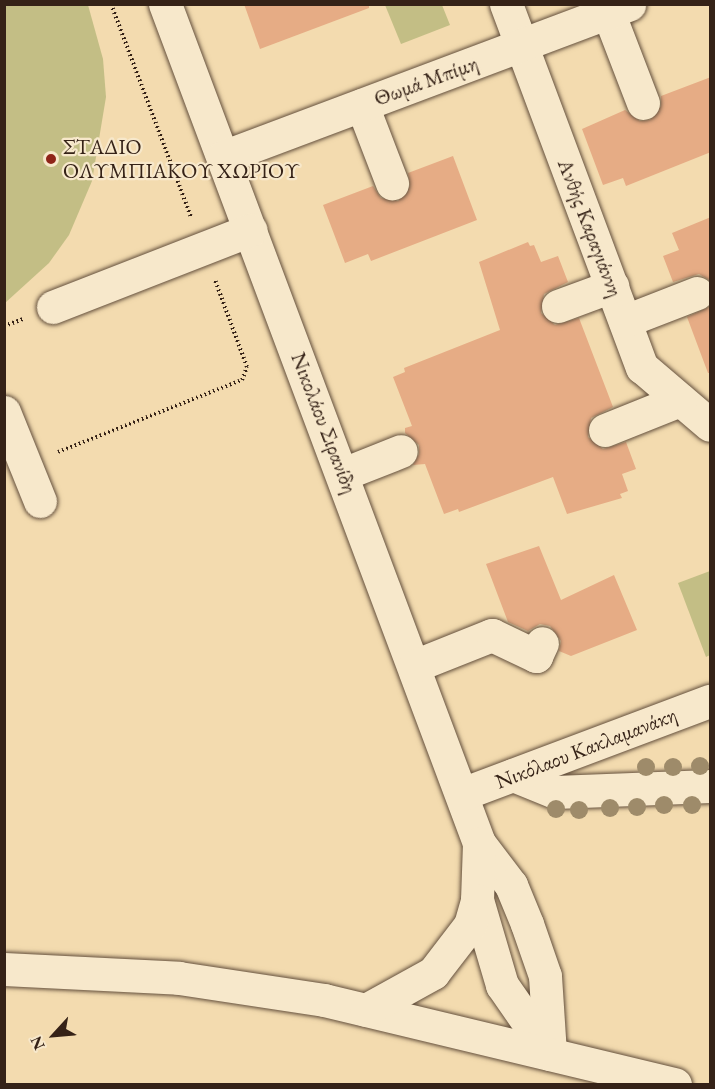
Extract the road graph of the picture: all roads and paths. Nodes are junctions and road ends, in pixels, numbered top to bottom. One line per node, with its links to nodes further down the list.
1 (506, 4): 4 (street, Ανθής Καραγιάννη)
2 (174, 7): 7 (street, Νικολάου Σιρανίδη)
3 (614, 7): 4 (street, Θωμά Μπίμη); 5 (street)
4 (521, 45): 6 (street, Θωμά Μπίμη); 10 (street, Ανθής Καραγιάννη)
5 (643, 103)
6 (362, 105): 7 (street, Θωμά Μπίμη); 8 (street)
7 (223, 157): 9 (street, Νικολάου Σιρανίδη)
8 (392, 183)
9 (251, 230): 13 (street); 20 (street, Νικολάου Σιρανίδη)
10 (612, 286): 12 (street); 14 (street, Ανθής Καραγιάννη)
11 (697, 293): 14 (street)
12 (558, 306)
13 (53, 307)
14 (625, 321): 15 (street, Ανθής Καραγιάννη)
15 (680, 399): 17 (street, Ανθής Καραγιάννη); 18 (street)
16 (4, 412): 21 (street)
17 (711, 425)
18 (605, 430)
19 (401, 451): 20 (street)
20 (343, 474): 23 (street, Νικολάου Σιρανίδη)
21 (40, 501)
22 (542, 643): 23 (street)
23 (414, 666): 27 (street, Νικολάου Σιρανίδη)
24 (711, 701): 25 (street, Νικόλαου Κακλαμανάκη)
25 (513, 775): 26 (street); 27 (street, Νικόλαου Κακλαμανάκη)
26 (711, 786)
27 (462, 794): 28 (street, Νικολάου Σιρανίδη)
28 (479, 843): 29 (street, Νικολάου Σιρανίδη); 32 (street, Νικολάου Σιρανίδη)
29 (477, 900): 31 (street); 32 (street, Νικολάου Σιρανίδη)
30 (4, 969): 31 (street)
31 (366, 1010): 32 (street)
32 (550, 1054): 33 (street)
33 (675, 1084)

